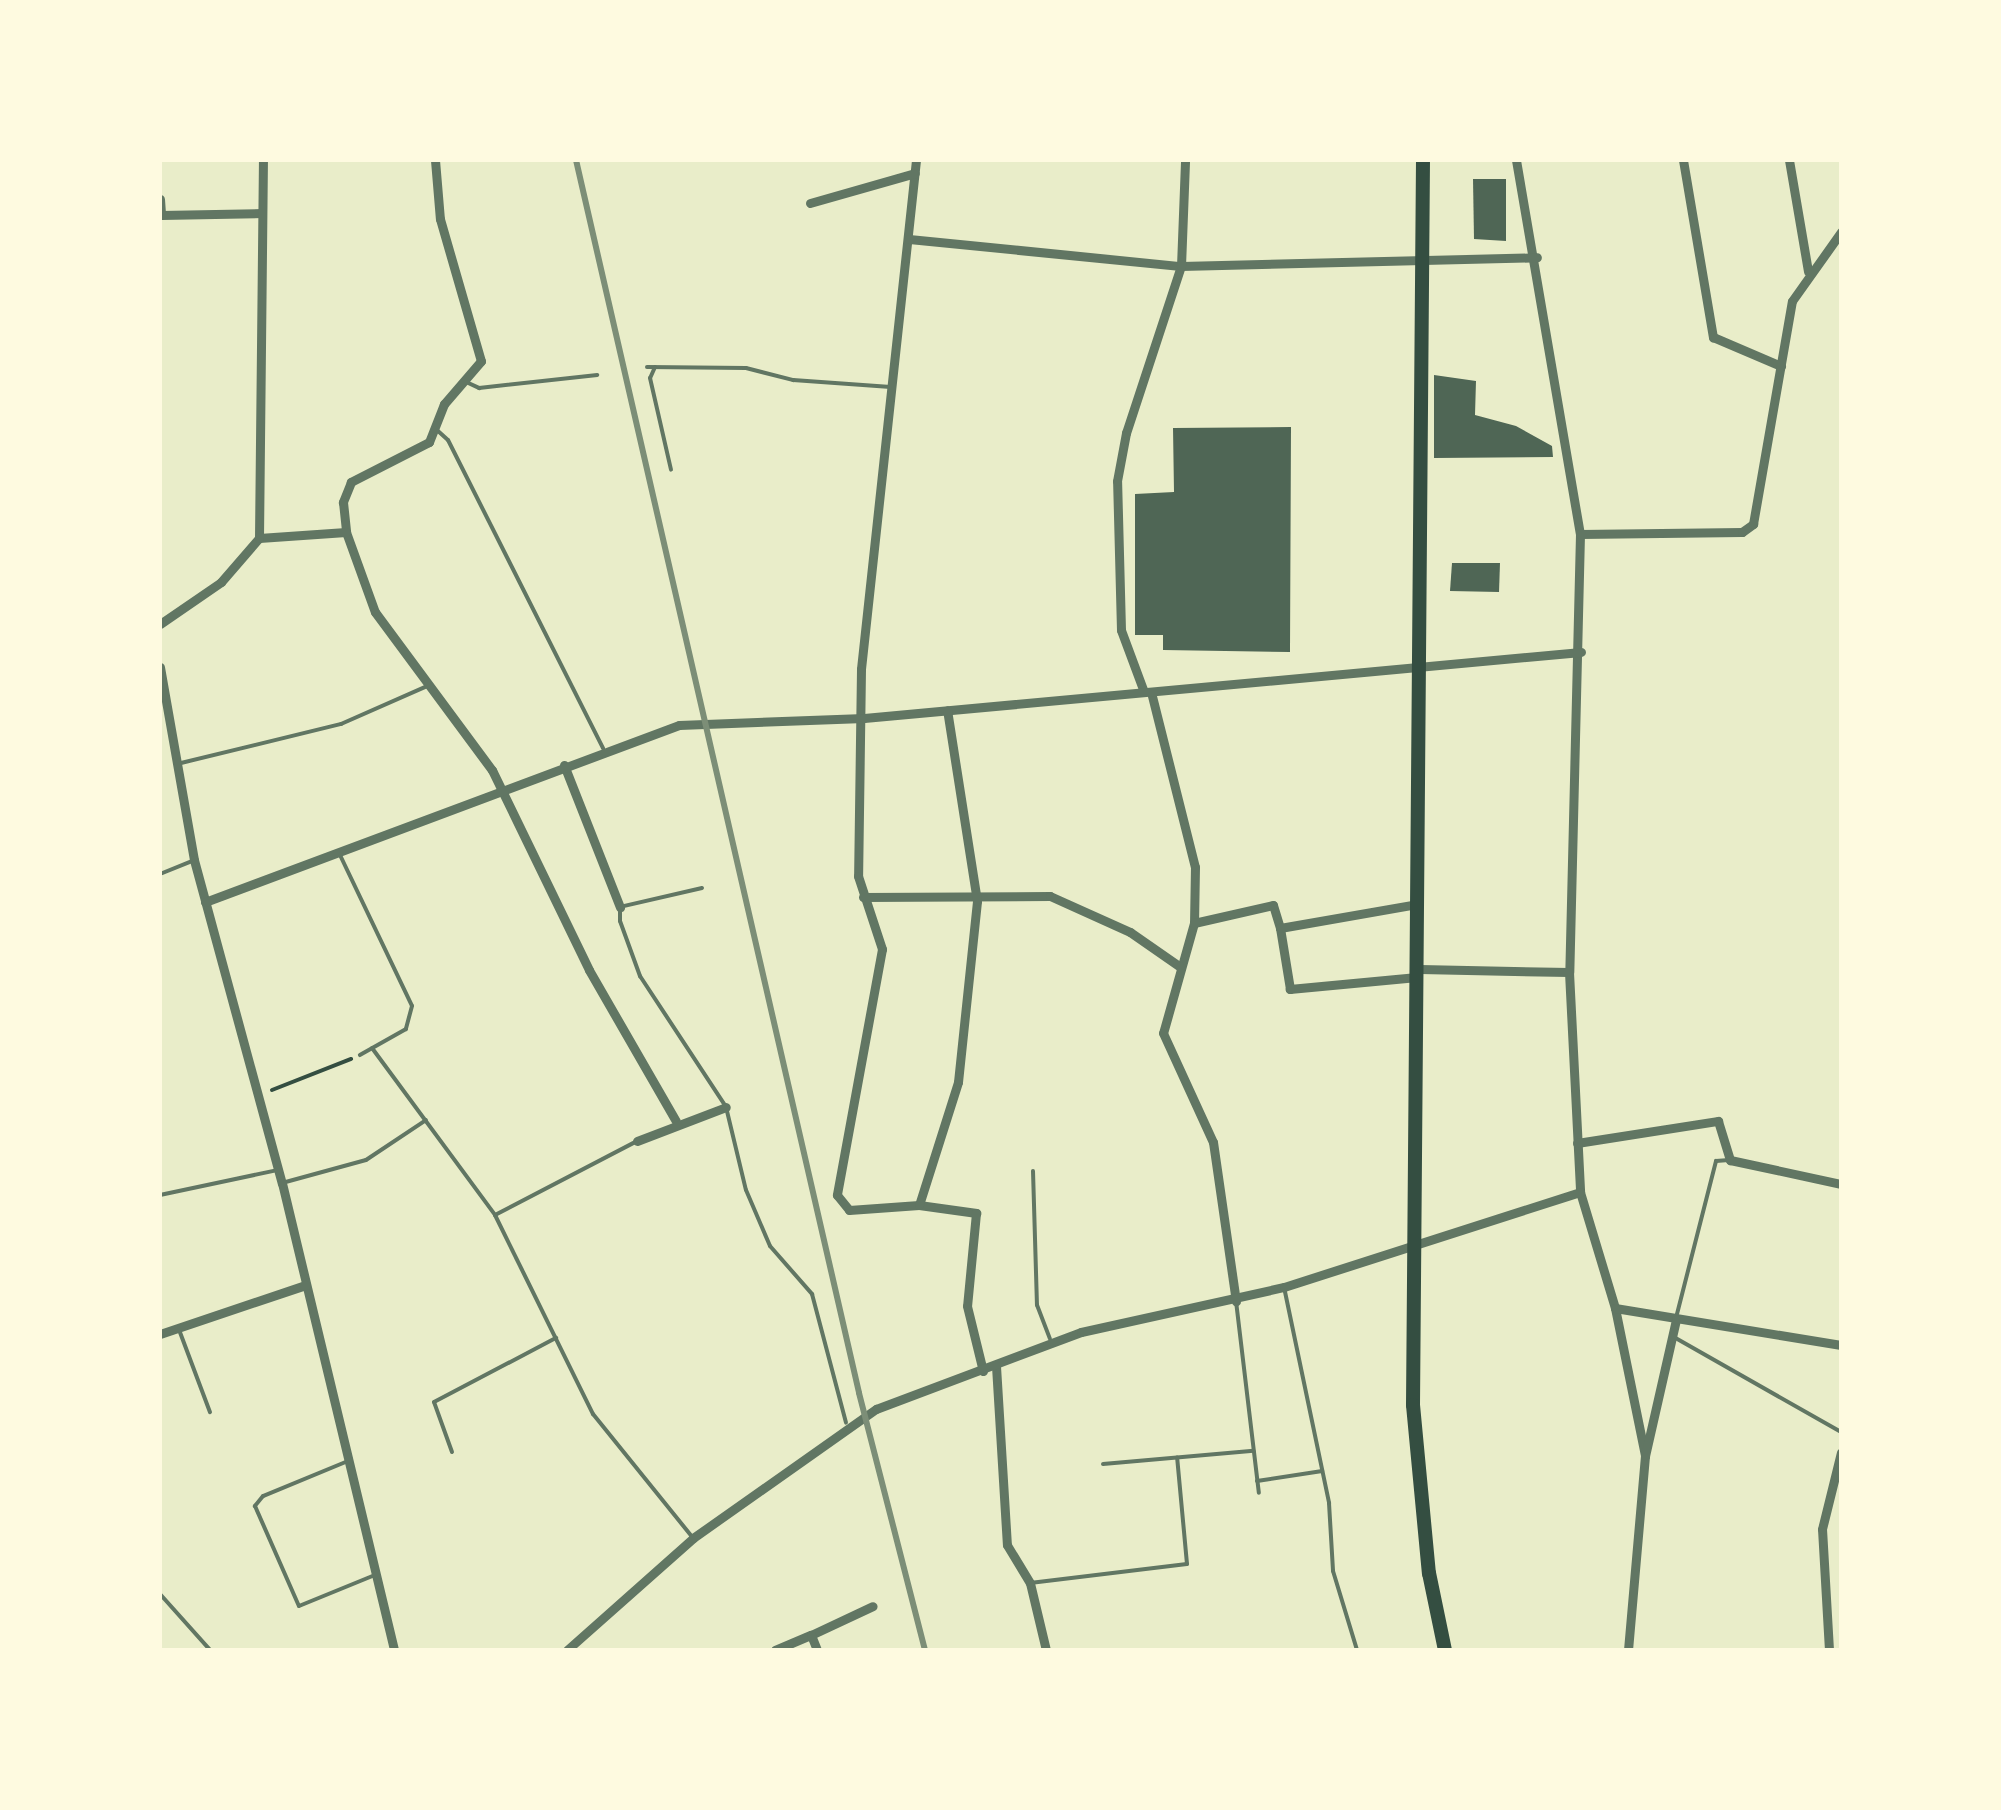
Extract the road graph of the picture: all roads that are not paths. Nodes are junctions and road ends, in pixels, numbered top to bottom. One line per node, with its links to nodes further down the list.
1 (263, 160): 12 (street)
2 (435, 160): 23 (street)
3 (916, 160): 9 (street)
4 (1184, 160): 17 (street)
5 (1423, 160): 16 (main road)
6 (1516, 160): 15 (street)
7 (1682, 160): 19 (street)
8 (1789, 160): 18 (street)
9 (915, 173): 11 (street); 14 (street)
10 (160, 199): 12 (street)
11 (810, 204)
12 (262, 213): 29 (street)
13 (1841, 232): 18 (street)
14 (909, 239): 17 (street); 24 (street)
15 (1537, 256): 16 (street); 28 (street)
16 (1424, 261): 17 (street); 33 (main road)
17 (1181, 266): 35 (street)
18 (1808, 272): 19 (street)
19 (1781, 366): 28 (street)
20 (647, 367): 21 (lane)
21 (655, 367): 24 (lane); 26 (lane)
22 (597, 374): 23 (lane)
23 (463, 381): 25 (street)
24 (891, 387): 37 (street)
25 (438, 431): 27 (street); 38 (lane)
26 (672, 470)
27 (346, 532): 29 (street); 34 (street)
28 (1580, 534): 31 (street)
29 (259, 538): 30 (street)
30 (160, 624)
31 (1581, 652): 33 (street); 54 (street)
32 (160, 667): 39 (street)
33 (1421, 668): 35 (street); 49 (main road)
34 (427, 686): 39 (lane); 41 (street)
35 (1148, 692): 36 (street); 51 (street)
36 (947, 710): 37 (street); 47 (street)
37 (864, 718): 38 (street); 46 (street)
38 (603, 748): 40 (street)
39 (173, 764): 43 (street)
40 (564, 764): 41 (street); 50 (street)
41 (502, 788): 42 (street); 60 (street)
42 (338, 851): 48 (street); 56 (lane)
43 (194, 860): 44 (lane); 48 (street)
44 (160, 874)
45 (702, 888): 50 (lane)
46 (863, 897): 47 (street); 70 (street)
47 (978, 900): 53 (street); 70 (street)
48 (206, 902): 64 (street)
49 (1420, 904): 52 (street); 55 (main road)
50 (620, 907): 58 (lane)
51 (1194, 923): 52 (street); 53 (street)
52 (1280, 928): 55 (street)
53 (1180, 966): 75 (street)
54 (1569, 972): 55 (street); 62 (street)
55 (1420, 973): 72 (main road)
56 (372, 1048): 57 (lane); 59 (lane)
57 (360, 1054)
58 (726, 1107): 60 (street); 87 (lane)
59 (426, 1120): 66 (lane); 71 (lane)
60 (676, 1121): 61 (street)
61 (637, 1141): 71 (lane)
62 (1577, 1143): 63 (street); 68 (street)
63 (1730, 1160): 67 (street); 77 (lane)
64 (278, 1170): 66 (street); 69 (lane)
65 (1033, 1171): 82 (lane)
66 (282, 1183): 73 (street)
67 (1841, 1184)
68 (1580, 1192): 72 (street); 76 (street)
69 (160, 1195)
70 (919, 1205): 85 (street)
71 (496, 1215): 81 (lane)
72 (1414, 1248): 74 (street); 112 (main road)
73 (306, 1285): 78 (street); 94 (street)
74 (1284, 1287): 75 (street); 96 (lane)
75 (1236, 1301): 82 (street); 89 (lane)
76 (1615, 1308): 77 (street); 92 (street)
77 (1676, 1319): 80 (street); 83 (street)
78 (178, 1328): 79 (street); 86 (lane)
79 (160, 1334)
80 (1672, 1336): 88 (lane); 92 (street)
81 (556, 1338): 90 (lane); 99 (lane)
82 (1052, 1344): 84 (street)
83 (1841, 1345)
84 (996, 1366): 85 (street); 101 (street)
85 (983, 1371): 87 (street)
86 (210, 1412)
87 (846, 1424): 99 (street)
88 (1841, 1432)
89 (1252, 1451): 93 (lane); 97 (lane)
90 (452, 1452)
91 (1841, 1452): 114 (street)
92 (1645, 1456): 113 (street)
93 (1177, 1457): 95 (lane); 101 (lane)
94 (348, 1460): 100 (street); 100 (lane)
95 (1102, 1464)
96 (1322, 1471): 97 (lane); 111 (lane)
97 (1257, 1480): 98 (lane)
98 (1258, 1492)
99 (692, 1538): 107 (street)
100 (375, 1575): 106 (street)
101 (1030, 1583): 110 (street)
102 (160, 1594): 105 (lane)
103 (873, 1606): 104 (street)
104 (811, 1635): 108 (street); 109 (street)
105 (210, 1650)
106 (394, 1650)
107 (567, 1650)
108 (774, 1650)
109 (817, 1650)
110 (1046, 1650)
111 (1357, 1650)
112 (1444, 1650)
113 (1628, 1650)
114 (1830, 1650)

